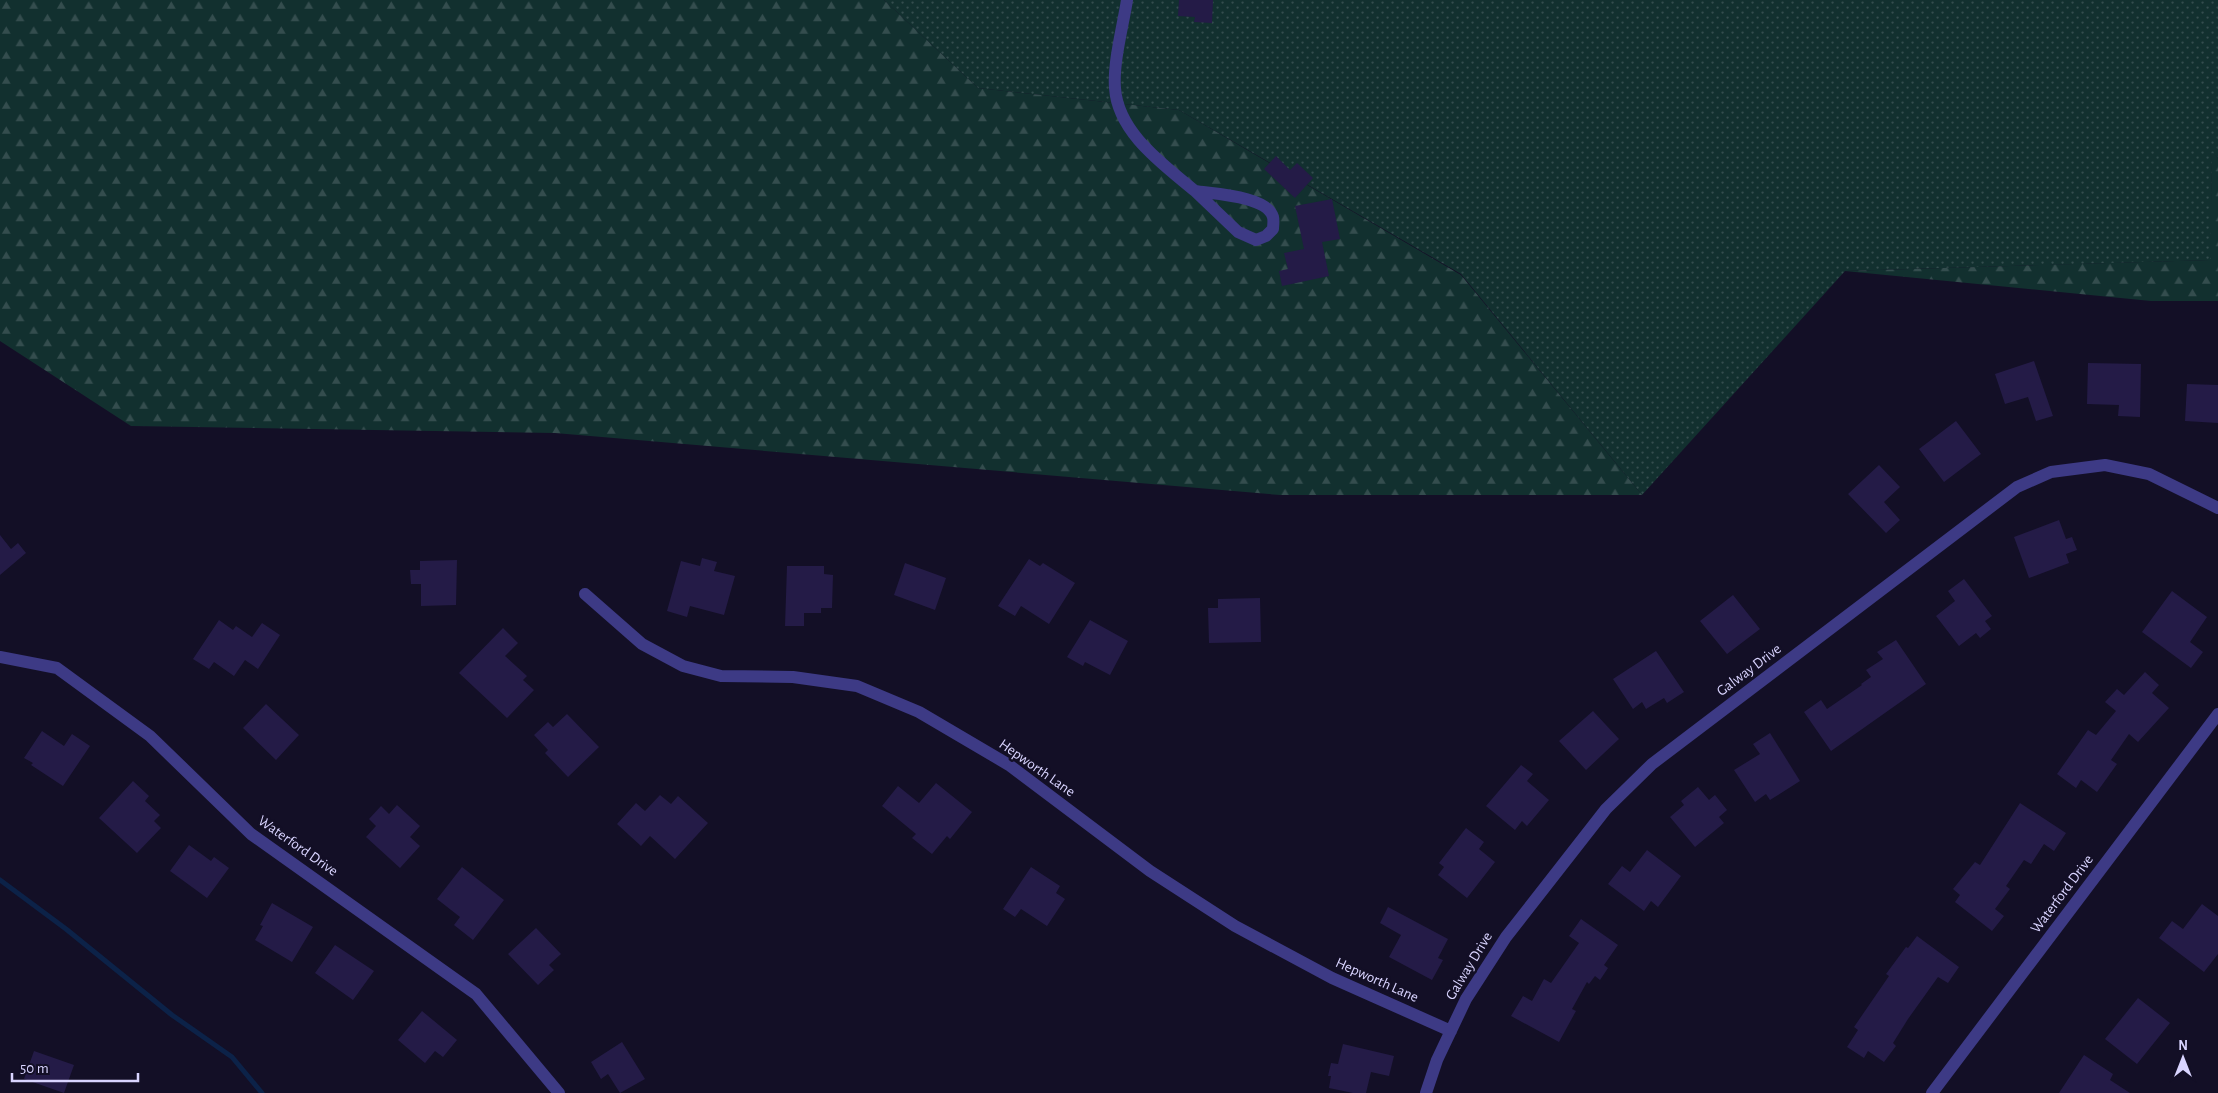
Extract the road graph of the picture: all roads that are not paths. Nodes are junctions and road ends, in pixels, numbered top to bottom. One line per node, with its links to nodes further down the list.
1 (1127, 0): 2 (street)
2 (1195, 191): 2 (street)
3 (2218, 508): 7 (street, Galway Drive)
4 (586, 594): 7 (street, Hepworth Lane)
5 (0, 656): 8 (street, Waterford Drive)
6 (2218, 714): 10 (street, Waterford Drive)
7 (1451, 1031): 9 (street, Galway Drive)
8 (559, 1093)
9 (1426, 1093)
10 (1932, 1093)

